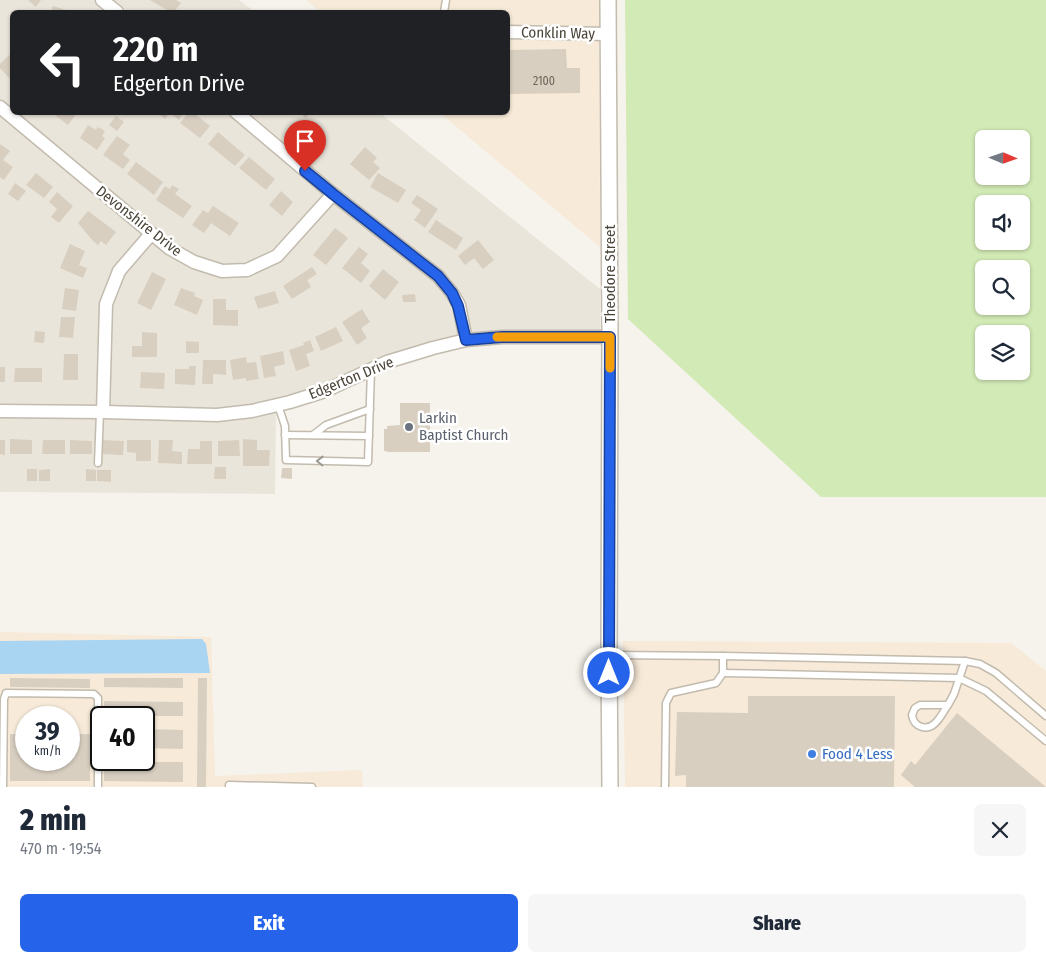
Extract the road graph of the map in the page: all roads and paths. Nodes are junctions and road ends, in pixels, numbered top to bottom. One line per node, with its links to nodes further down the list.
1 (102, 0): 3 (street)
2 (608, 0): 5 (street, Theodore Street)
3 (114, 10)
4 (510, 32): 5 (street, Conklin Way)
5 (608, 34): 10 (street, Theodore Street)
6 (0, 108): 9 (street, Devonshire Drive)
7 (240, 115): 8 (street)
8 (333, 194): 9 (street, Devonshire Drive); 11 (street)
9 (152, 234): 16 (street)
10 (610, 337): 11 (street, Edgerton Drive); 21 (street, Theodore Street)
11 (466, 340): 12 (street, Edgerton Drive)
12 (371, 370): 13 (street, Edgerton Drive); 14 (lane)
13 (278, 405): 16 (street, Edgerton Drive); 17 (lane)
14 (370, 409): 18 (lane); 19 (lane)
15 (0, 411): 16 (street, Edgerton Drive)
16 (101, 412): 20 (lane)
17 (285, 435): 18 (lane); 19 (lane, one-way to 17)
18 (312, 436): 19 (lane)
19 (369, 436)
20 (98, 463)
21 (609, 654): 22 (lane); 33 (street, Theodore Street)
22 (722, 656): 23 (lane); 24 (lane)
23 (965, 661): 25 (lane); 27 (lane)
24 (723, 673): 25 (lane); 34 (lane)
25 (960, 678): 26 (lane); 28 (lane)
26 (948, 704): 26 (lane)
27 (1046, 716)
28 (1046, 741)
29 (3, 787): 30 (lane)
30 (98, 787)
31 (229, 787): 32 (lane)
32 (312, 787)
33 (610, 787)
34 (665, 787)

